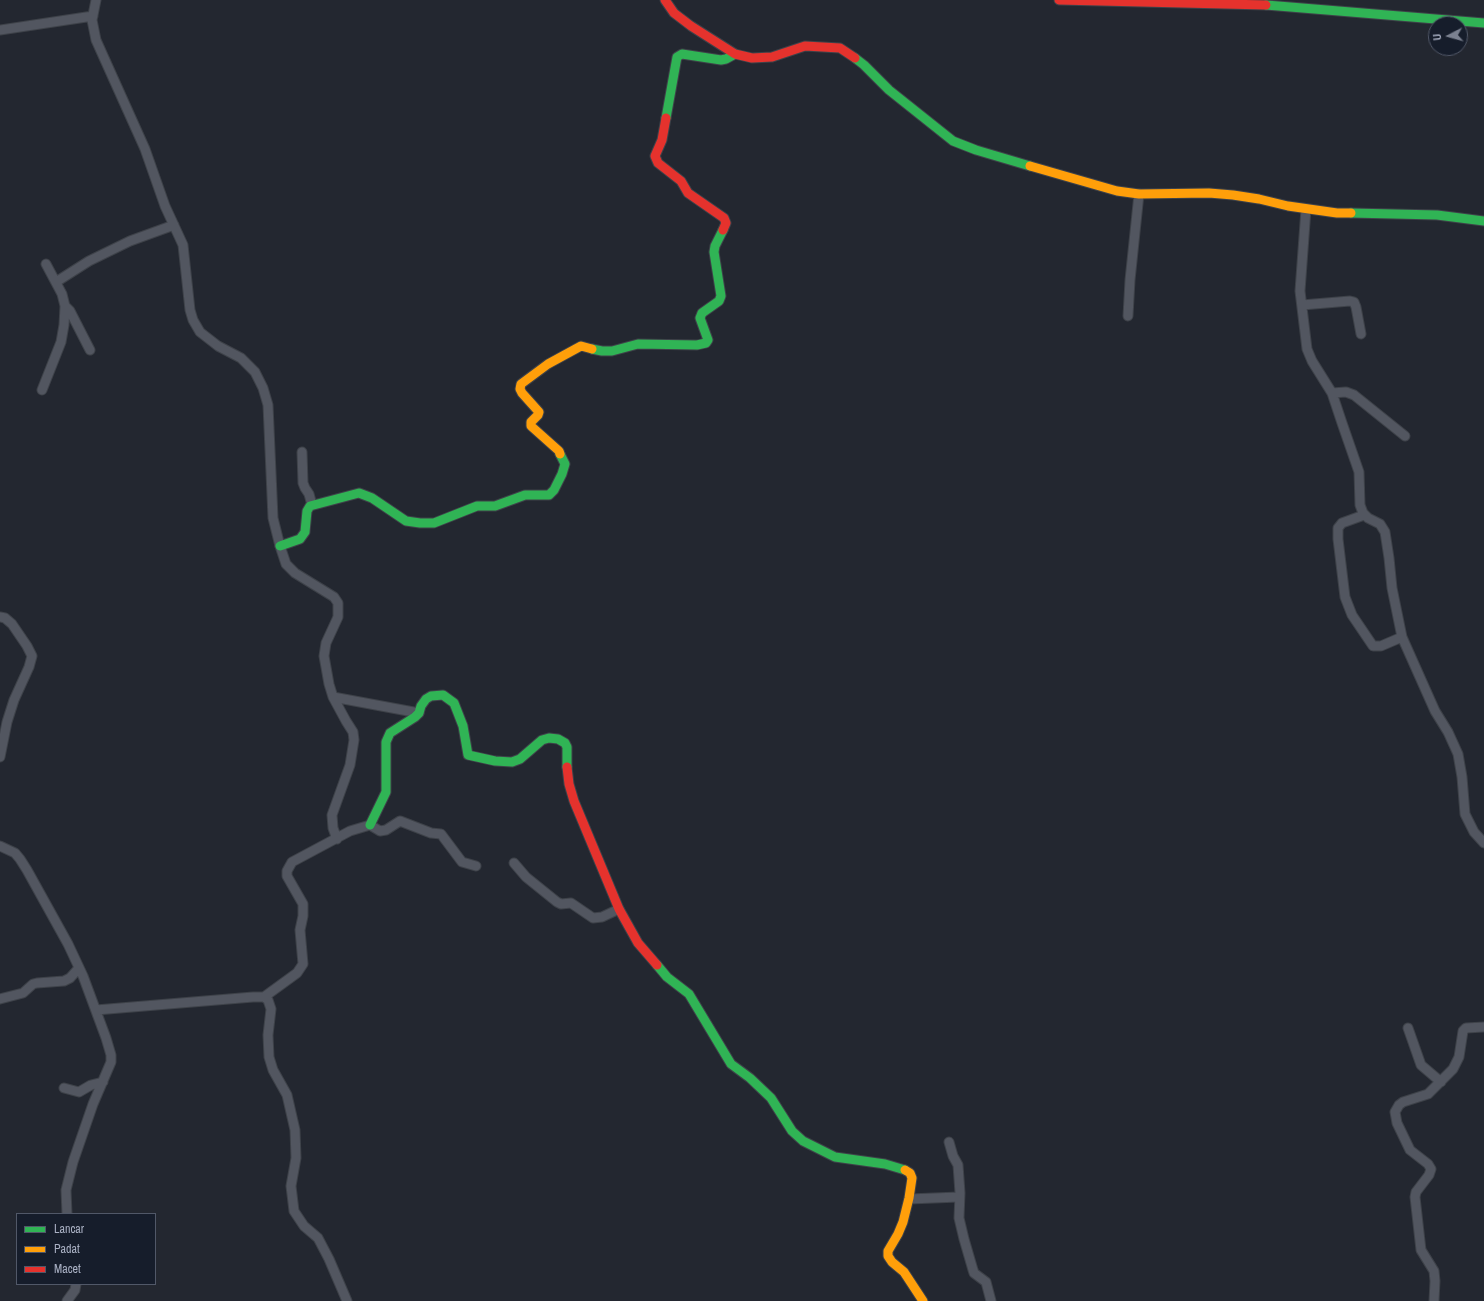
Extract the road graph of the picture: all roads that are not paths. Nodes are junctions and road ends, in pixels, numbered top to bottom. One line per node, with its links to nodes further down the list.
1 (96, 0): 4 (street)
2 (665, 0): 7 (street)
3 (1059, 0): 5 (street)
4 (93, 16): 6 (street); 11 (street)
5 (1484, 23)
6 (0, 30)
7 (735, 54): 8 (street); 23 (street)
8 (1139, 194): 9 (street); 16 (street)
9 (1306, 209): 10 (street); 14 (street)
10 (1484, 221)
11 (174, 225): 13 (street); 25 (street)
12 (46, 264): 13 (street)
13 (56, 282): 15 (street)
14 (1302, 305): 17 (street); 20 (street)
15 (65, 306): 18 (street); 19 (street)
16 (1128, 316)
17 (1361, 334)
18 (90, 350)
19 (42, 390)
20 (1332, 393): 21 (street); 24 (street)
21 (1405, 436)
22 (302, 452): 23 (street)
23 (312, 505): 25 (street)
24 (1364, 515): 27 (street); 27 (street)
25 (280, 546): 28 (street)
26 (0, 616): 30 (street)
27 (1402, 637): 33 (street)
28 (333, 698): 29 (street); 32 (street)
29 (419, 713): 31 (street); 37 (street)
30 (0, 757)
31 (370, 825): 32 (street); 36 (street)
32 (337, 839): 39 (street)
33 (1484, 843)
34 (0, 846): 38 (street)
35 (514, 863): 37 (street)
36 (476, 866)
37 (619, 909): 49 (street)
38 (79, 968): 40 (street); 41 (street)
39 (264, 997): 41 (street); 53 (street)
40 (0, 999)
41 (96, 1010): 44 (street)
42 (1408, 1028): 45 (street)
43 (1484, 1028): 45 (street)
44 (103, 1082): 46 (street); 50 (street)
45 (1441, 1082): 56 (street)
46 (64, 1088)
47 (949, 1142): 48 (street)
48 (959, 1197): 49 (street); 55 (street)
49 (909, 1200): 54 (street)
50 (67, 1213)
51 (76, 1285): 52 (street)
52 (67, 1301)
53 (347, 1301)
54 (923, 1301)
55 (991, 1301)
56 (1434, 1301)

